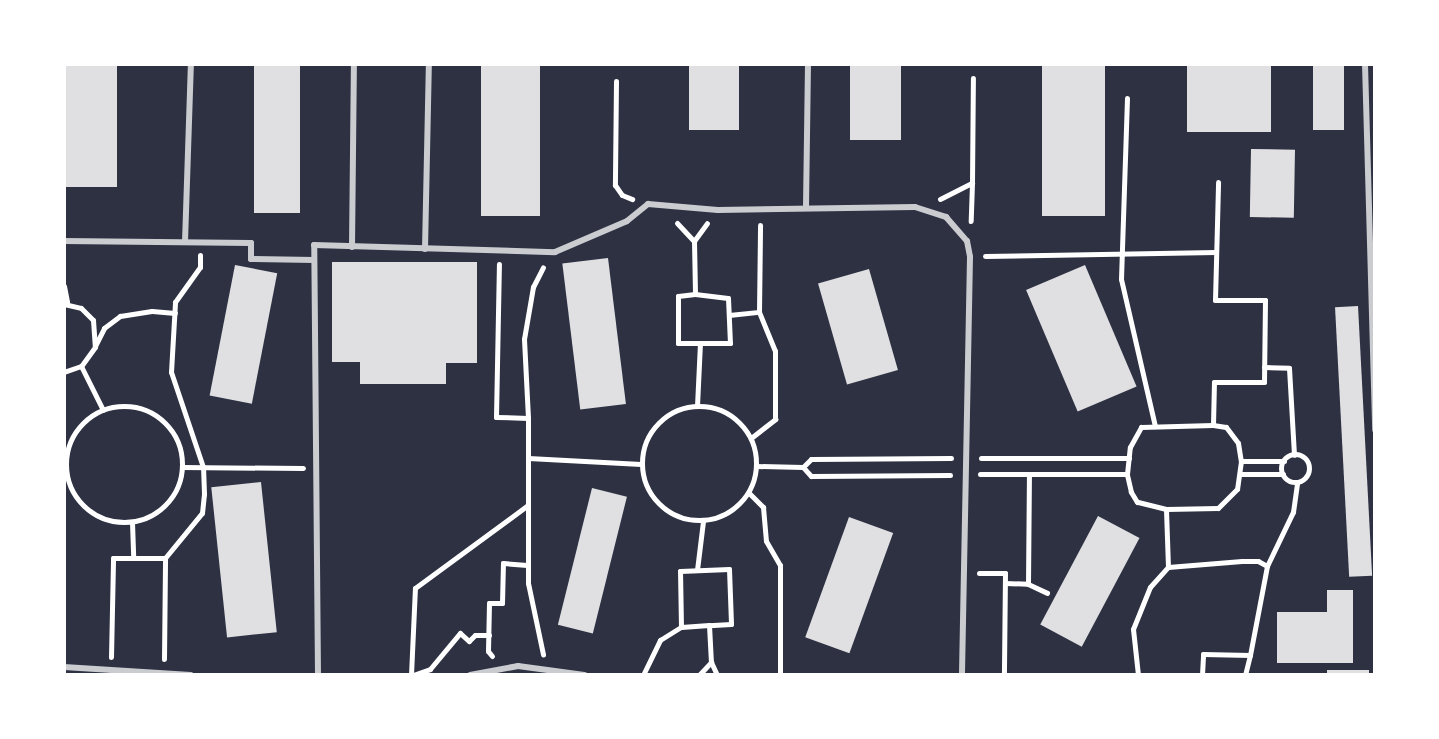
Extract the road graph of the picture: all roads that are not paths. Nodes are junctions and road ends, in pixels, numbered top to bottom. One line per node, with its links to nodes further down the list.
1 (191, 64): 8 (lane)
2 (354, 64): 9 (lane)
3 (429, 64): 10 (lane)
4 (808, 64): 6 (lane)
5 (1365, 64): 11 (lane)
6 (806, 207): 10 (lane); 20 (lane)
7 (64, 241): 8 (lane)
8 (185, 242): 12 (lane)
9 (352, 247): 10 (lane); 12 (lane)
10 (425, 249)
11 (1373, 257): 13 (lane)
12 (314, 260): 17 (lane)
13 (1375, 430)
14 (64, 667): 15 (lane)
15 (164, 673): 16 (lane)
16 (191, 675)
17 (318, 675)
18 (470, 675): 19 (lane)
19 (584, 675)
20 (962, 675)

